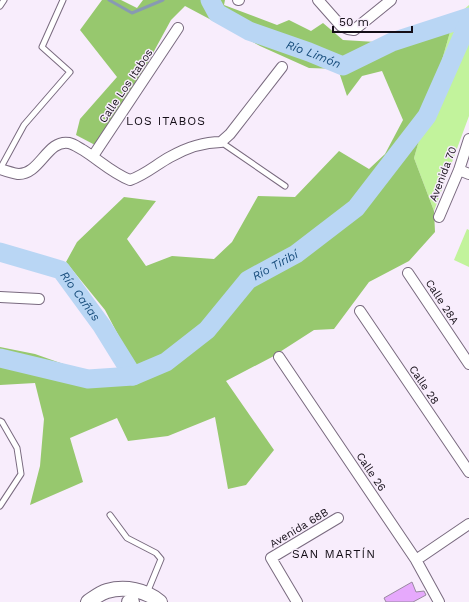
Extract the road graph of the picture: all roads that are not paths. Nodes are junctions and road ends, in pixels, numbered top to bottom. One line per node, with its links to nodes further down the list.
1 (4, 0): 5 (lane)
2 (63, 0): 11 (lane)
3 (318, 0): 4 (street)
4 (391, 0)
5 (0, 6)
6 (178, 28): 10 (street, Calle Los Itabos)
7 (282, 67): 9 (street)
8 (469, 139): 12 (street, Avenida 70)
9 (221, 142): 10 (street); 14 (lane)
10 (93, 156): 11 (street)
11 (0, 169)
12 (458, 170): 13 (street); 15 (street, Avenida 70)
13 (469, 174)
14 (285, 186)
15 (439, 217)
16 (408, 273): 21 (street, Calle 28A)
17 (0, 297): 18 (street)
18 (39, 299)
19 (360, 311): 23 (street, Calle 28)
20 (279, 357): 28 (street, Calle 26)
21 (469, 364)
22 (0, 421): 24 (lane)
23 (469, 472)
24 (0, 506)
25 (110, 515): 29 (lane)
26 (338, 518): 32 (street, Avenida 68B)
27 (469, 524): 28 (street)
28 (416, 560): 33 (street, Calle 26)
29 (147, 593): 30 (main road); 31 (main road)
30 (88, 602)
31 (160, 602)
32 (297, 602)
33 (439, 602)

